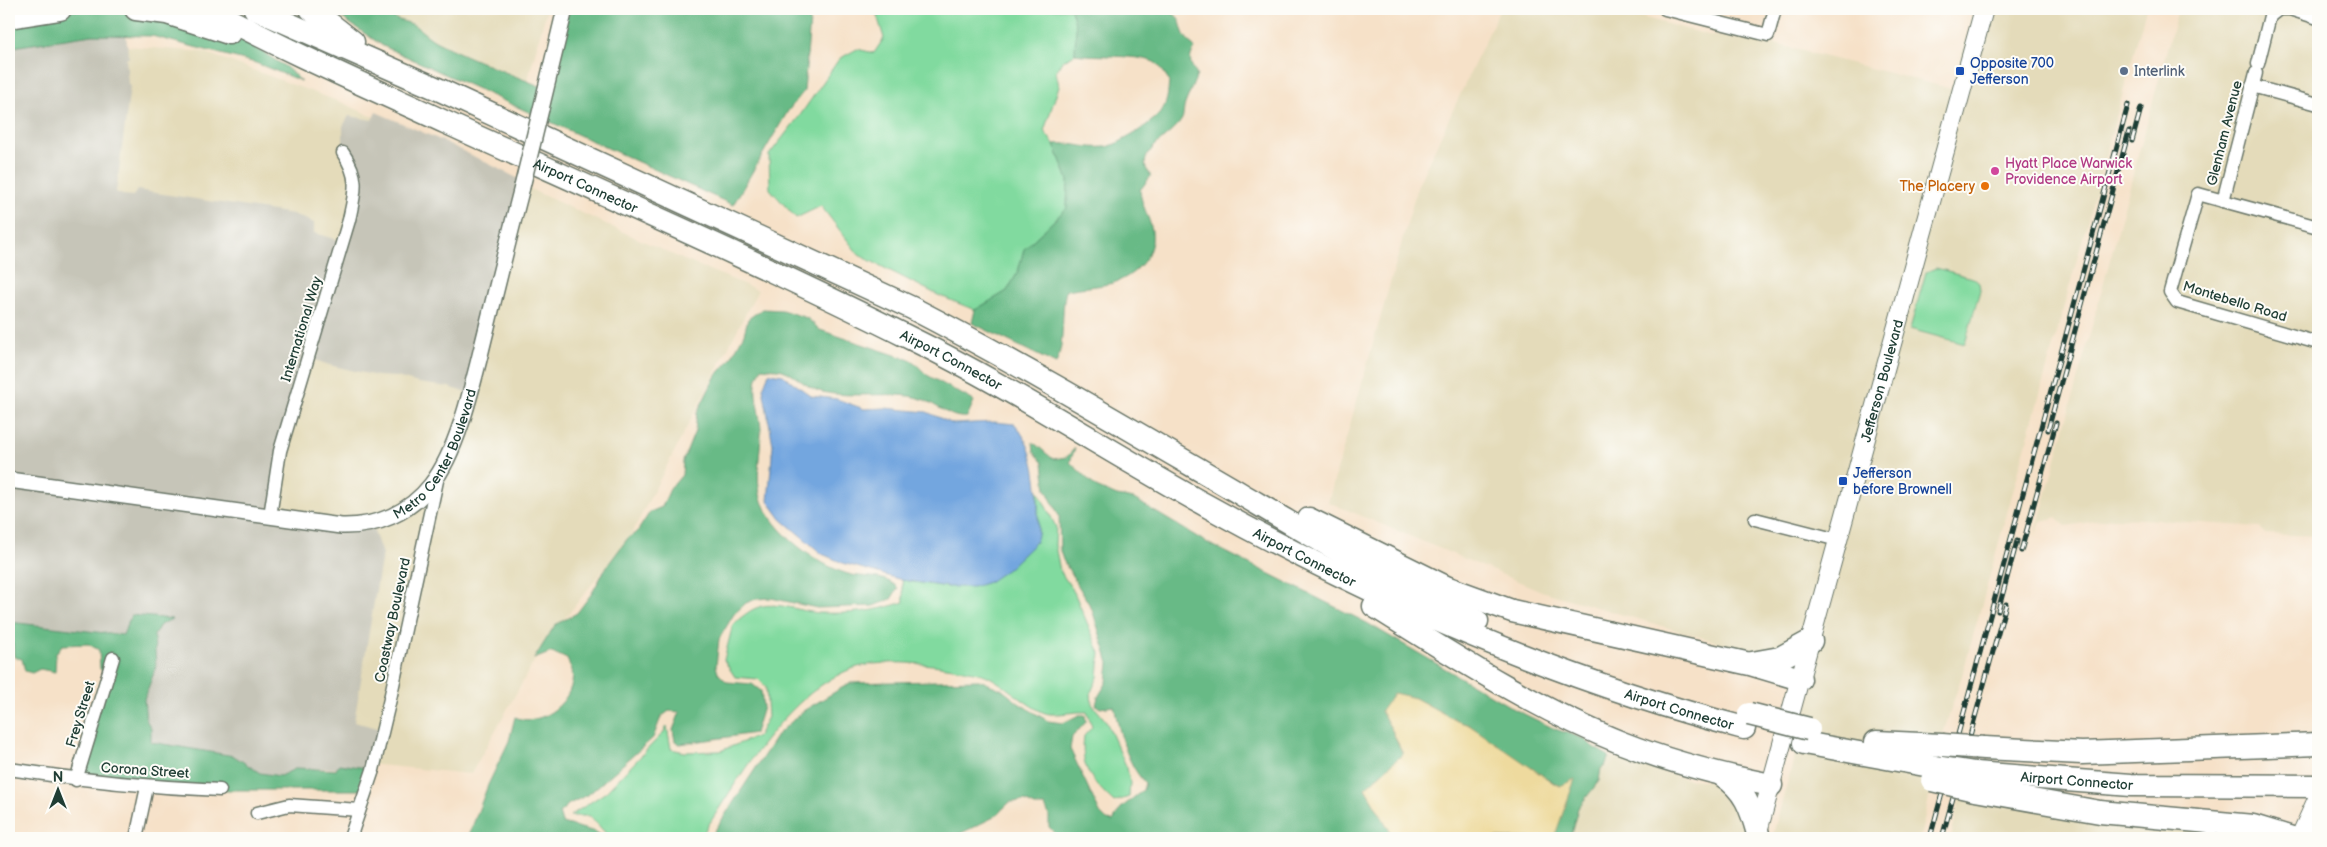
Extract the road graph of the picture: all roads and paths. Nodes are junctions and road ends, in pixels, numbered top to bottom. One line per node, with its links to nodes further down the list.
1 (60, 9): 10 (highway)
2 (136, 9): 12 (highway)
3 (209, 9): 12 (highway)
4 (255, 9): 14 (highway)
5 (311, 9): 14 (highway)
6 (565, 9): 21 (street, Metro Center Boulevard, bridge)
7 (1667, 9): 8 (street)
8 (1775, 9)
9 (1984, 9): 26 (main road, Jefferson Boulevard)
10 (9, 17)
11 (2318, 18): 13 (street, Glenham Avenue)
12 (366, 86): 27 (highway, Airport Connector)
13 (2252, 86): 15 (street); 17 (street, Glenham Avenue)
14 (440, 90): 23 (highway, Airport Connector)
15 (2318, 104)
16 (343, 153): 24 (street, International Way)
17 (2222, 201): 18 (street); 19 (street, Glenham Avenue)
18 (2318, 227)
19 (2171, 297): 20 (street, Montebello Road)
20 (2318, 342)
21 (438, 476): 24 (street, Metro Center Boulevard); 47 (street, Coastway Boulevard)
22 (9, 480): 24 (street, Metro Center Boulevard)
23 (1217, 480): 30 (highway); 32 (highway, Airport Connector)
24 (270, 516)
25 (1755, 519): 26 (street)
26 (1838, 540): 28 (main road, Jefferson Boulevard)
27 (1274, 543): 32 (highway, Airport Connector); 40 (highway)
28 (1811, 640): 30 (highway); 31 (main road, Jefferson Boulevard)
29 (113, 658): 42 (street, Frey Street)
30 (1750, 664): 31 (highway)
31 (1800, 679): 43 (main road, Jefferson Boulevard)
32 (1746, 721): 34 (highway, Airport Connector, bridge)
33 (2318, 729): 35 (highway)
34 (1809, 739): 37 (highway, Airport Connector); 37 (highway)
35 (2288, 744): 36 (highway); 38 (highway)
36 (2318, 744)
37 (1938, 761): 38 (highway, bridge); 38 (highway, Airport Connector)
38 (1979, 767): 41 (highway, Airport Connector); 52 (highway)
39 (9, 769): 42 (street, Corona Street)
40 (1721, 774): 43 (highway); 49 (highway)
41 (2309, 779)
42 (76, 780): 44 (street, Corona Street)
43 (1771, 785): 49 (main road, Jefferson Boulevard)
44 (148, 788): 45 (street, Corona Street); 50 (street)
45 (220, 790)
46 (2318, 798): 53 (main road)
47 (359, 810): 48 (street); 51 (street, Coastway Boulevard)
48 (257, 813)
49 (1757, 836)
50 (136, 838)
51 (350, 838)
52 (2292, 838)
53 (2300, 838)

